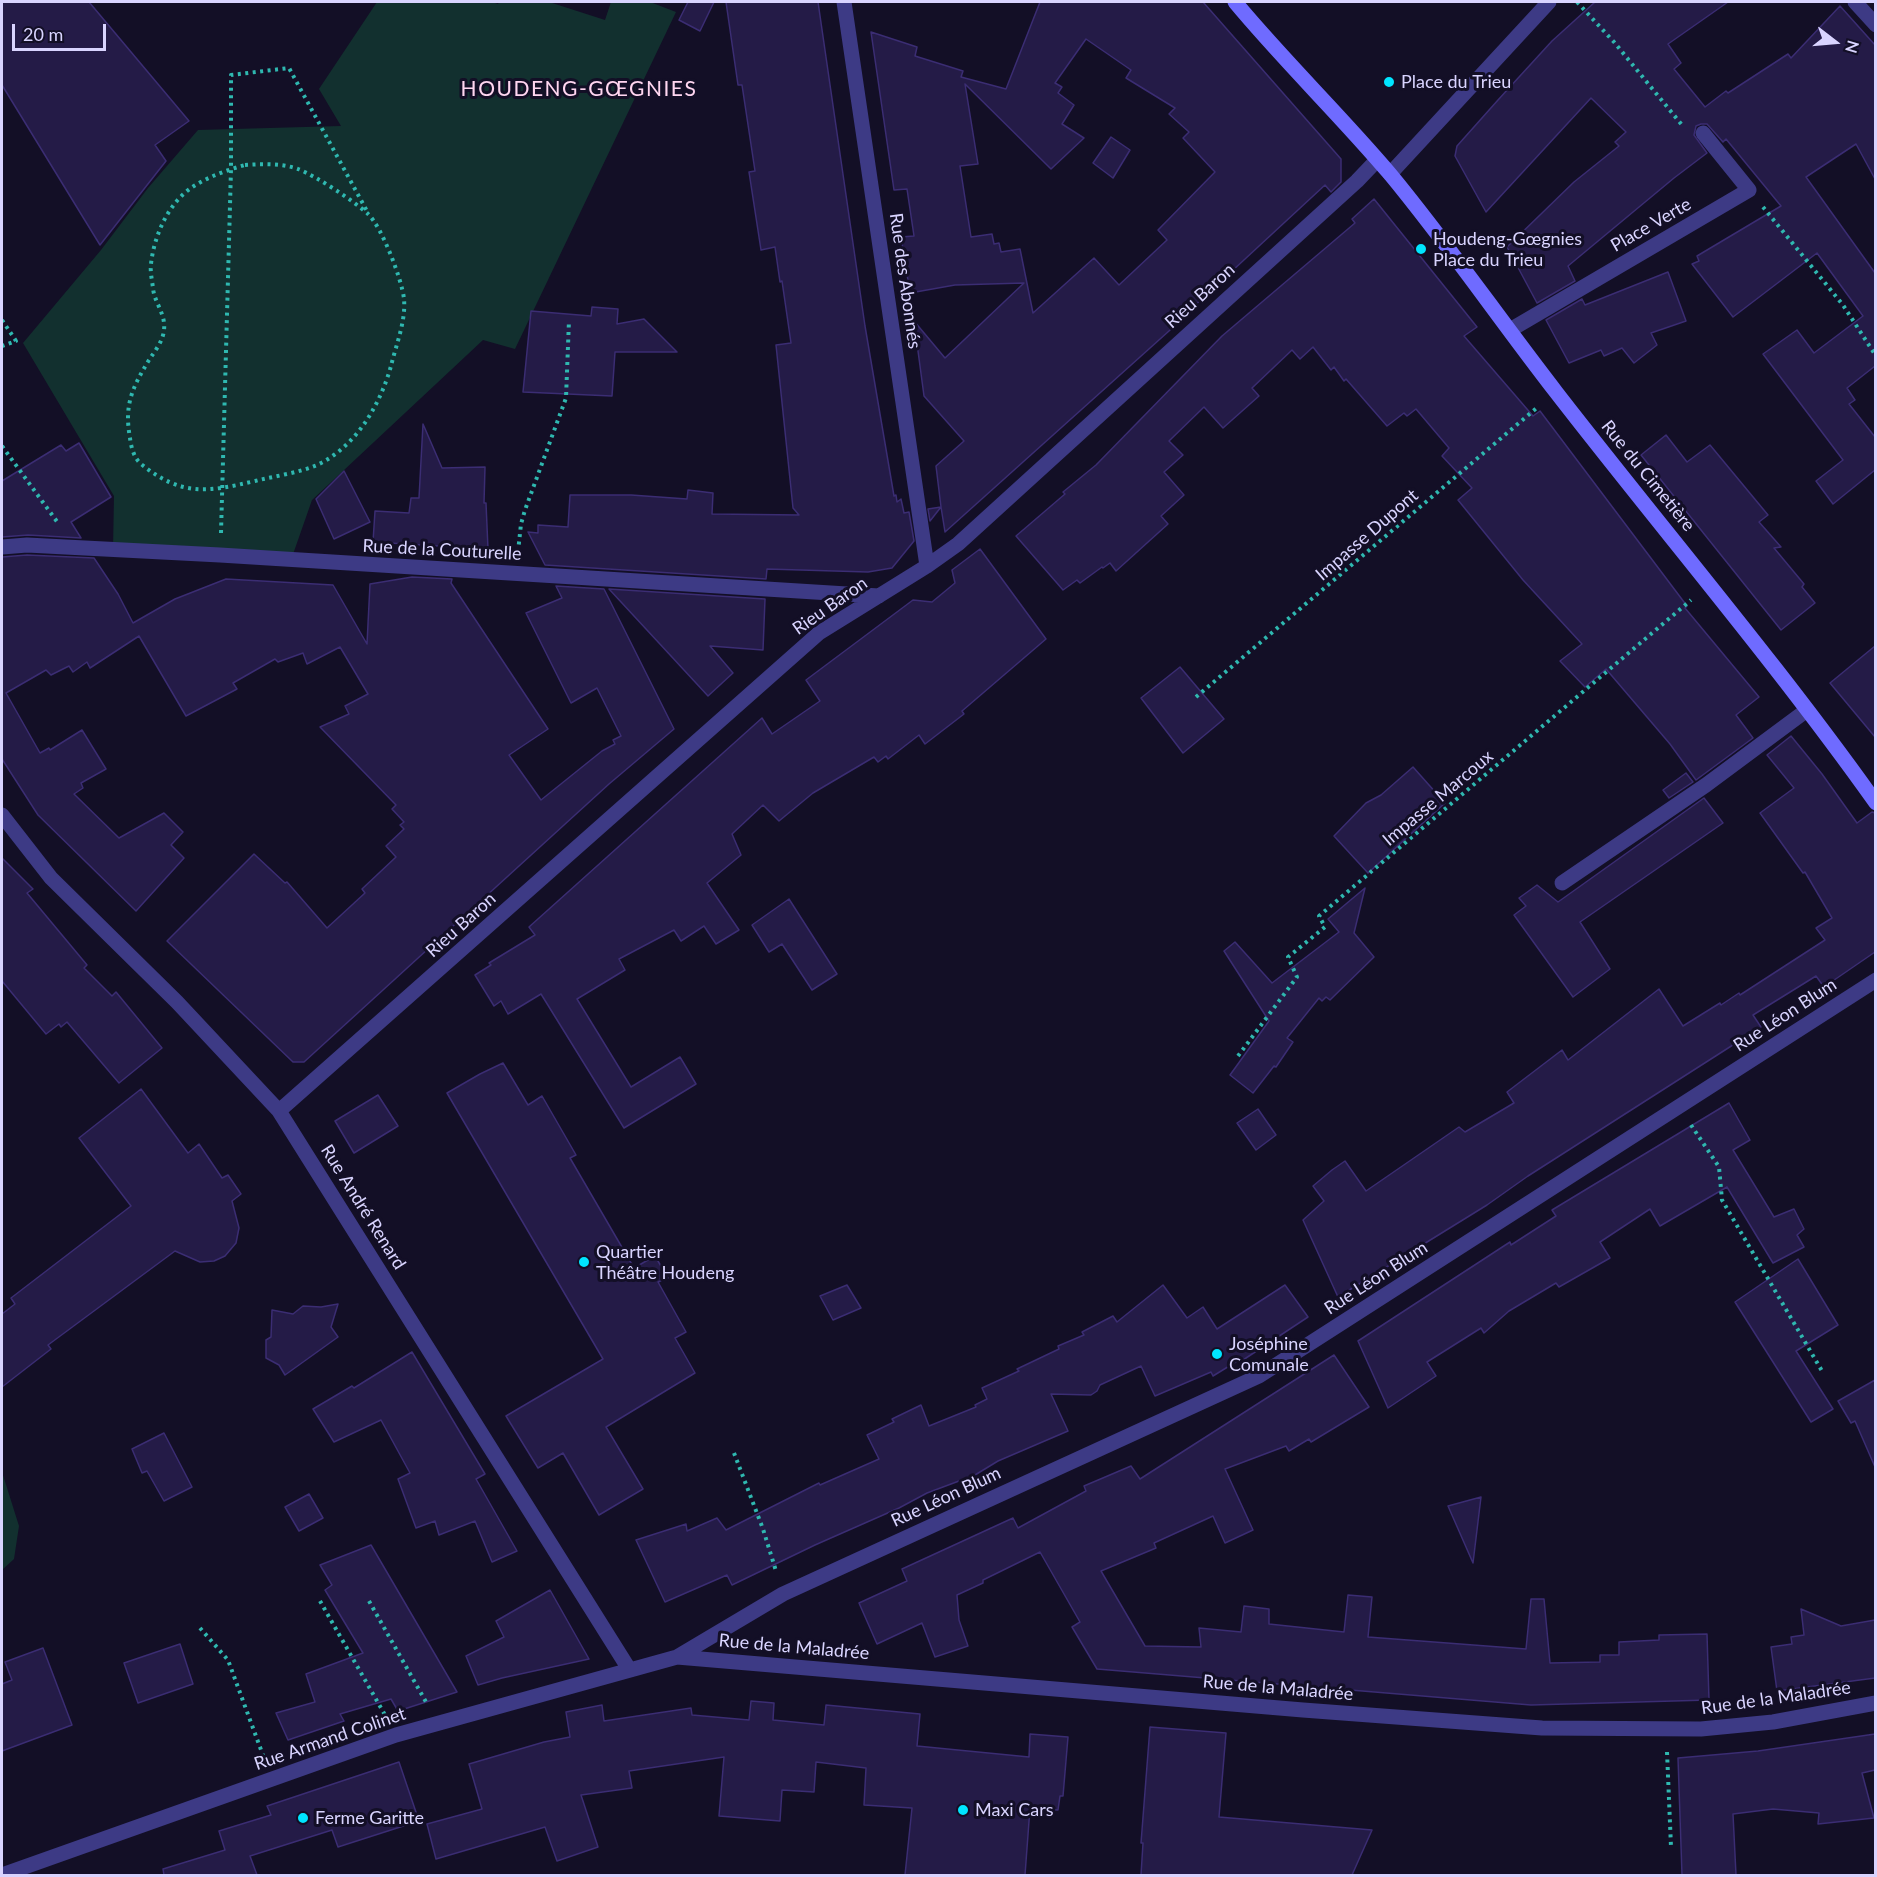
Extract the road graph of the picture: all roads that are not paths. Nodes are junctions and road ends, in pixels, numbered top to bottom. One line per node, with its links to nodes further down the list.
1 (844, 2): 11 (street, Rue des Abonnés)
2 (1235, 2): 7 (street)
3 (1549, 2): 8 (street)
4 (1855, 2): 5 (street)
5 (1875, 25)
6 (1703, 133): 9 (street, Place Verte)
7 (1377, 160): 8 (street); 11 (street, Rieu Baron)
8 (1390, 174): 9 (street, Rue du Cimetière)
9 (1510, 330): 13 (street, Rue du Cimetière)
10 (2, 547): 12 (street, Rue de la Couturelle)
11 (927, 566): 12 (street, Rieu Baron)
12 (879, 596): 18 (street, Rieu Baron)
13 (1807, 710): 14 (street, Rue du Cimetière); 16 (street)
14 (1875, 803)
15 (2, 815): 18 (street, Rue André Renard)
16 (1562, 882)
17 (1875, 980): 19 (street, Rue Léon Blum)
18 (279, 1111): 20 (street, Rue André Renard)
19 (677, 1657): 20 (street, Rue Armand Colinet); 21 (street, Rue de la Maladrée)
20 (629, 1669): 22 (street, Rue Armand Colinet)
21 (1875, 1703)
22 (2, 1875)

